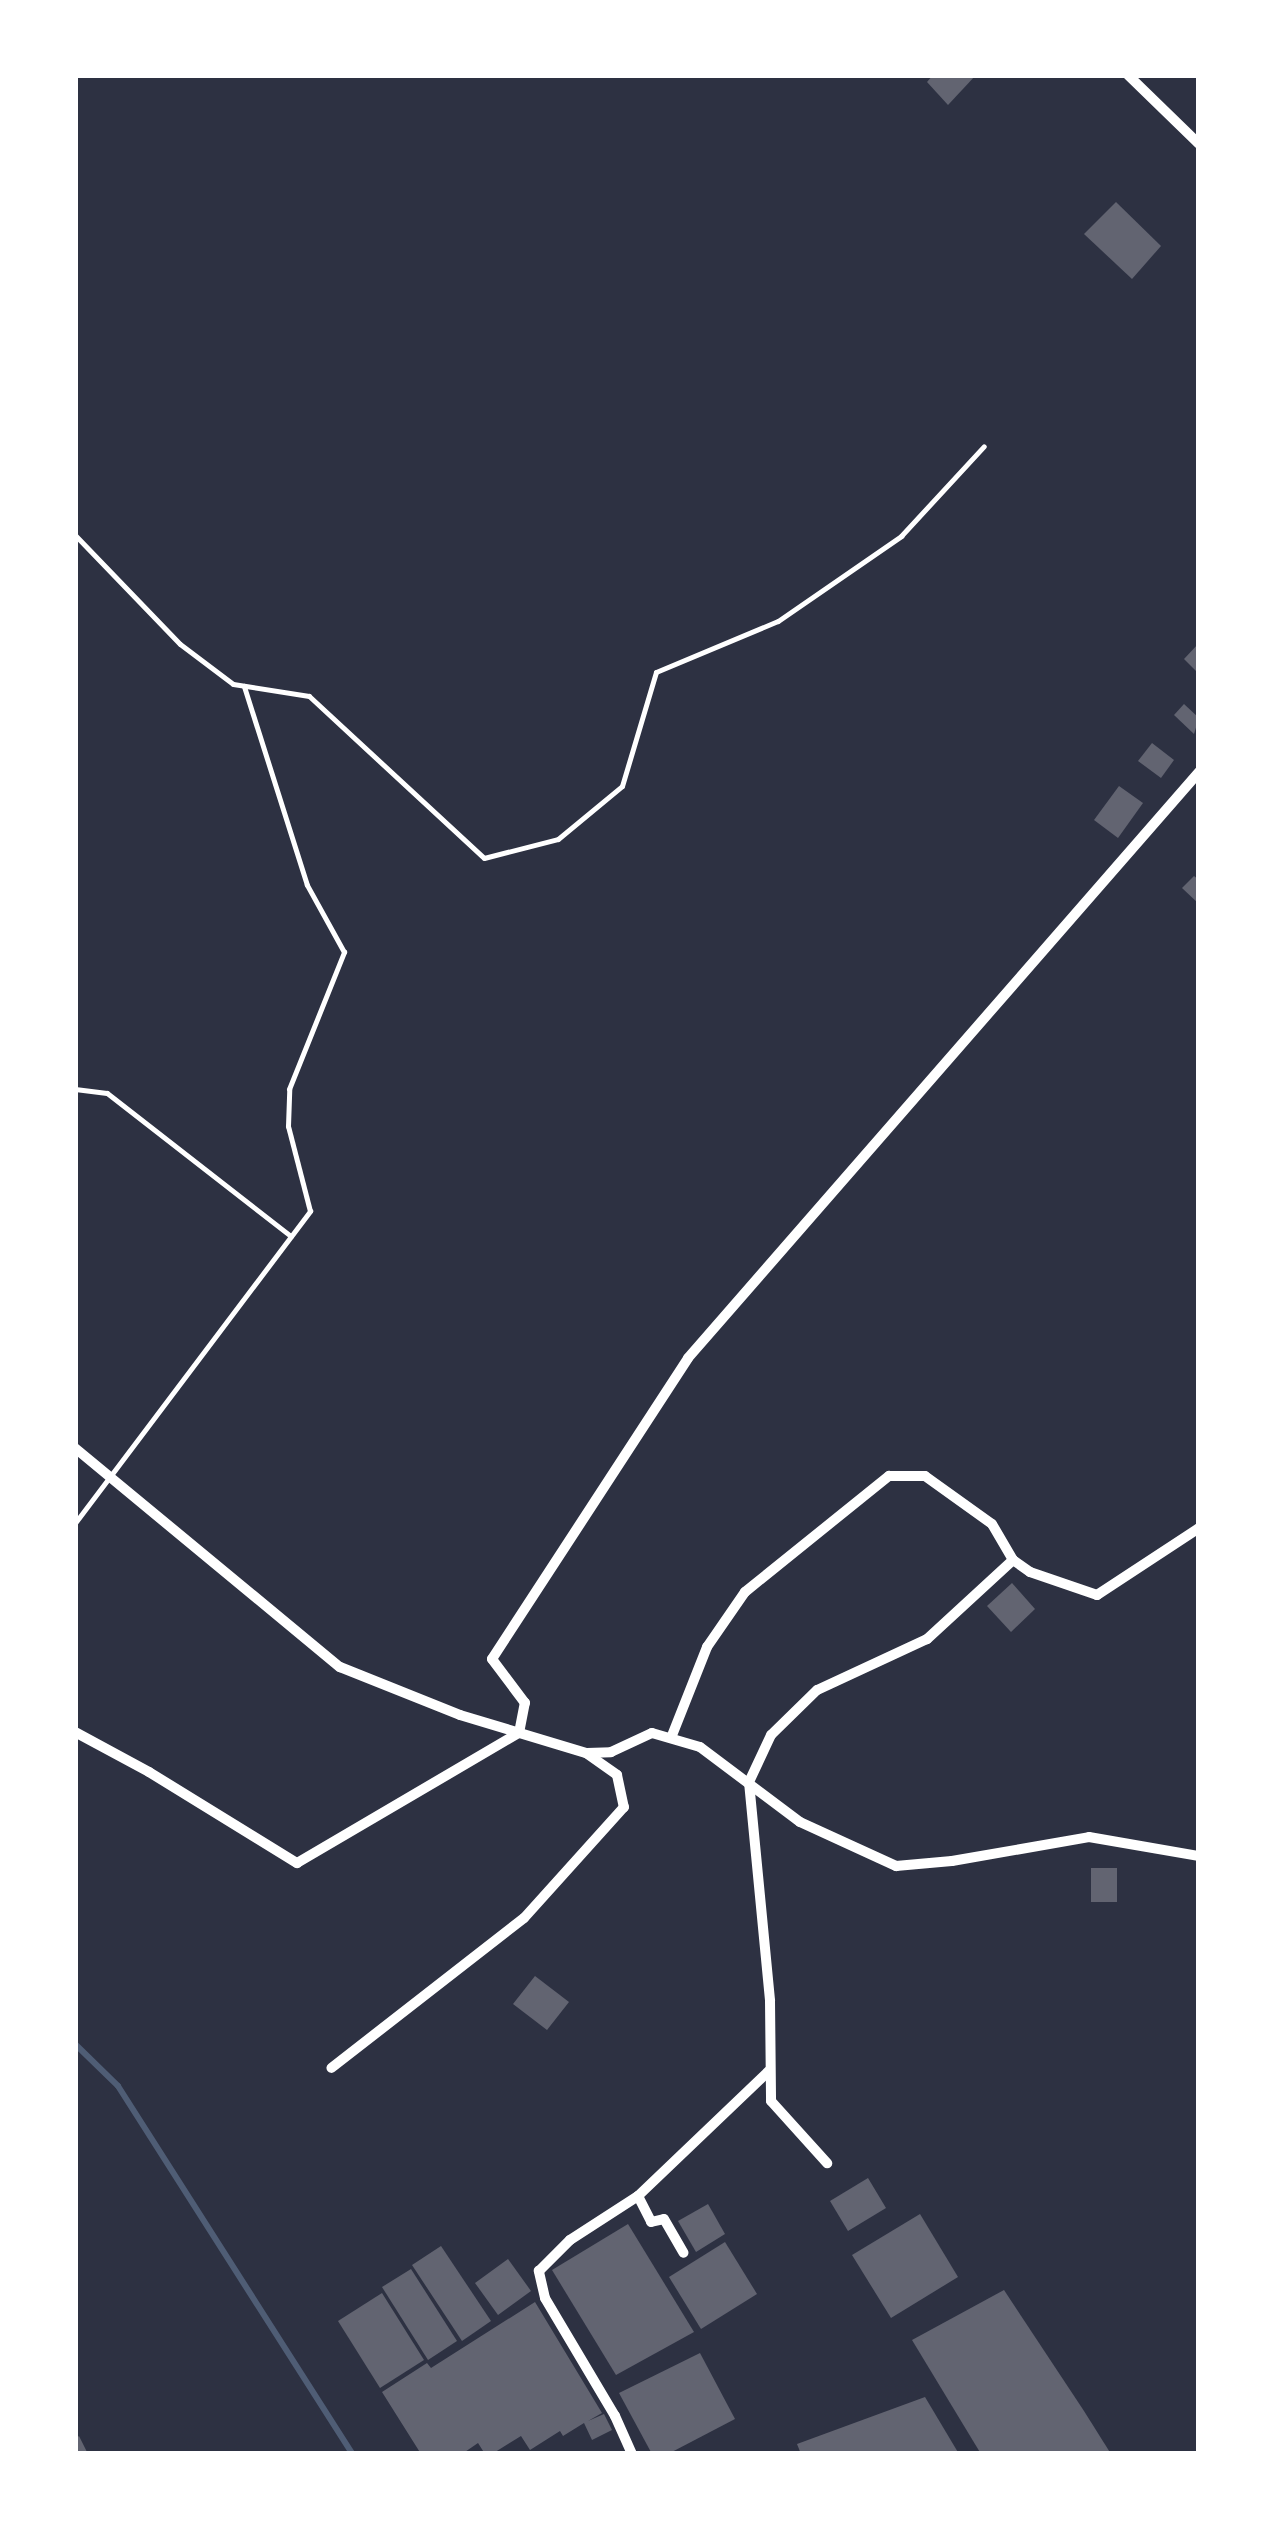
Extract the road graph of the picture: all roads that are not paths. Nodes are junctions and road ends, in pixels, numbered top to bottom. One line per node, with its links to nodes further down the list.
1 (1128, 75): 2 (street)
2 (1199, 144)
3 (984, 446): 5 (lane)
4 (75, 535): 5 (lane)
5 (244, 686): 8 (lane)
6 (1199, 772): 15 (street)
7 (75, 1088): 8 (lane)
8 (291, 1236): 10 (lane)
9 (75, 1448): 10 (street)
10 (109, 1478): 11 (lane); 15 (street)
11 (75, 1523)
12 (1199, 1528): 13 (street)
13 (1013, 1560): 16 (street); 18 (street)
14 (75, 1732): 15 (street)
15 (519, 1733): 17 (street)
16 (671, 1738): 17 (street); 18 (street)
17 (586, 1754): 20 (street)
18 (748, 1782): 19 (street); 21 (street)
19 (1199, 1856)
20 (331, 2068)
21 (769, 2070): 22 (street); 23 (street)
22 (827, 2163)
23 (638, 2196): 24 (street); 25 (street)
24 (684, 2253)
25 (632, 2454)

